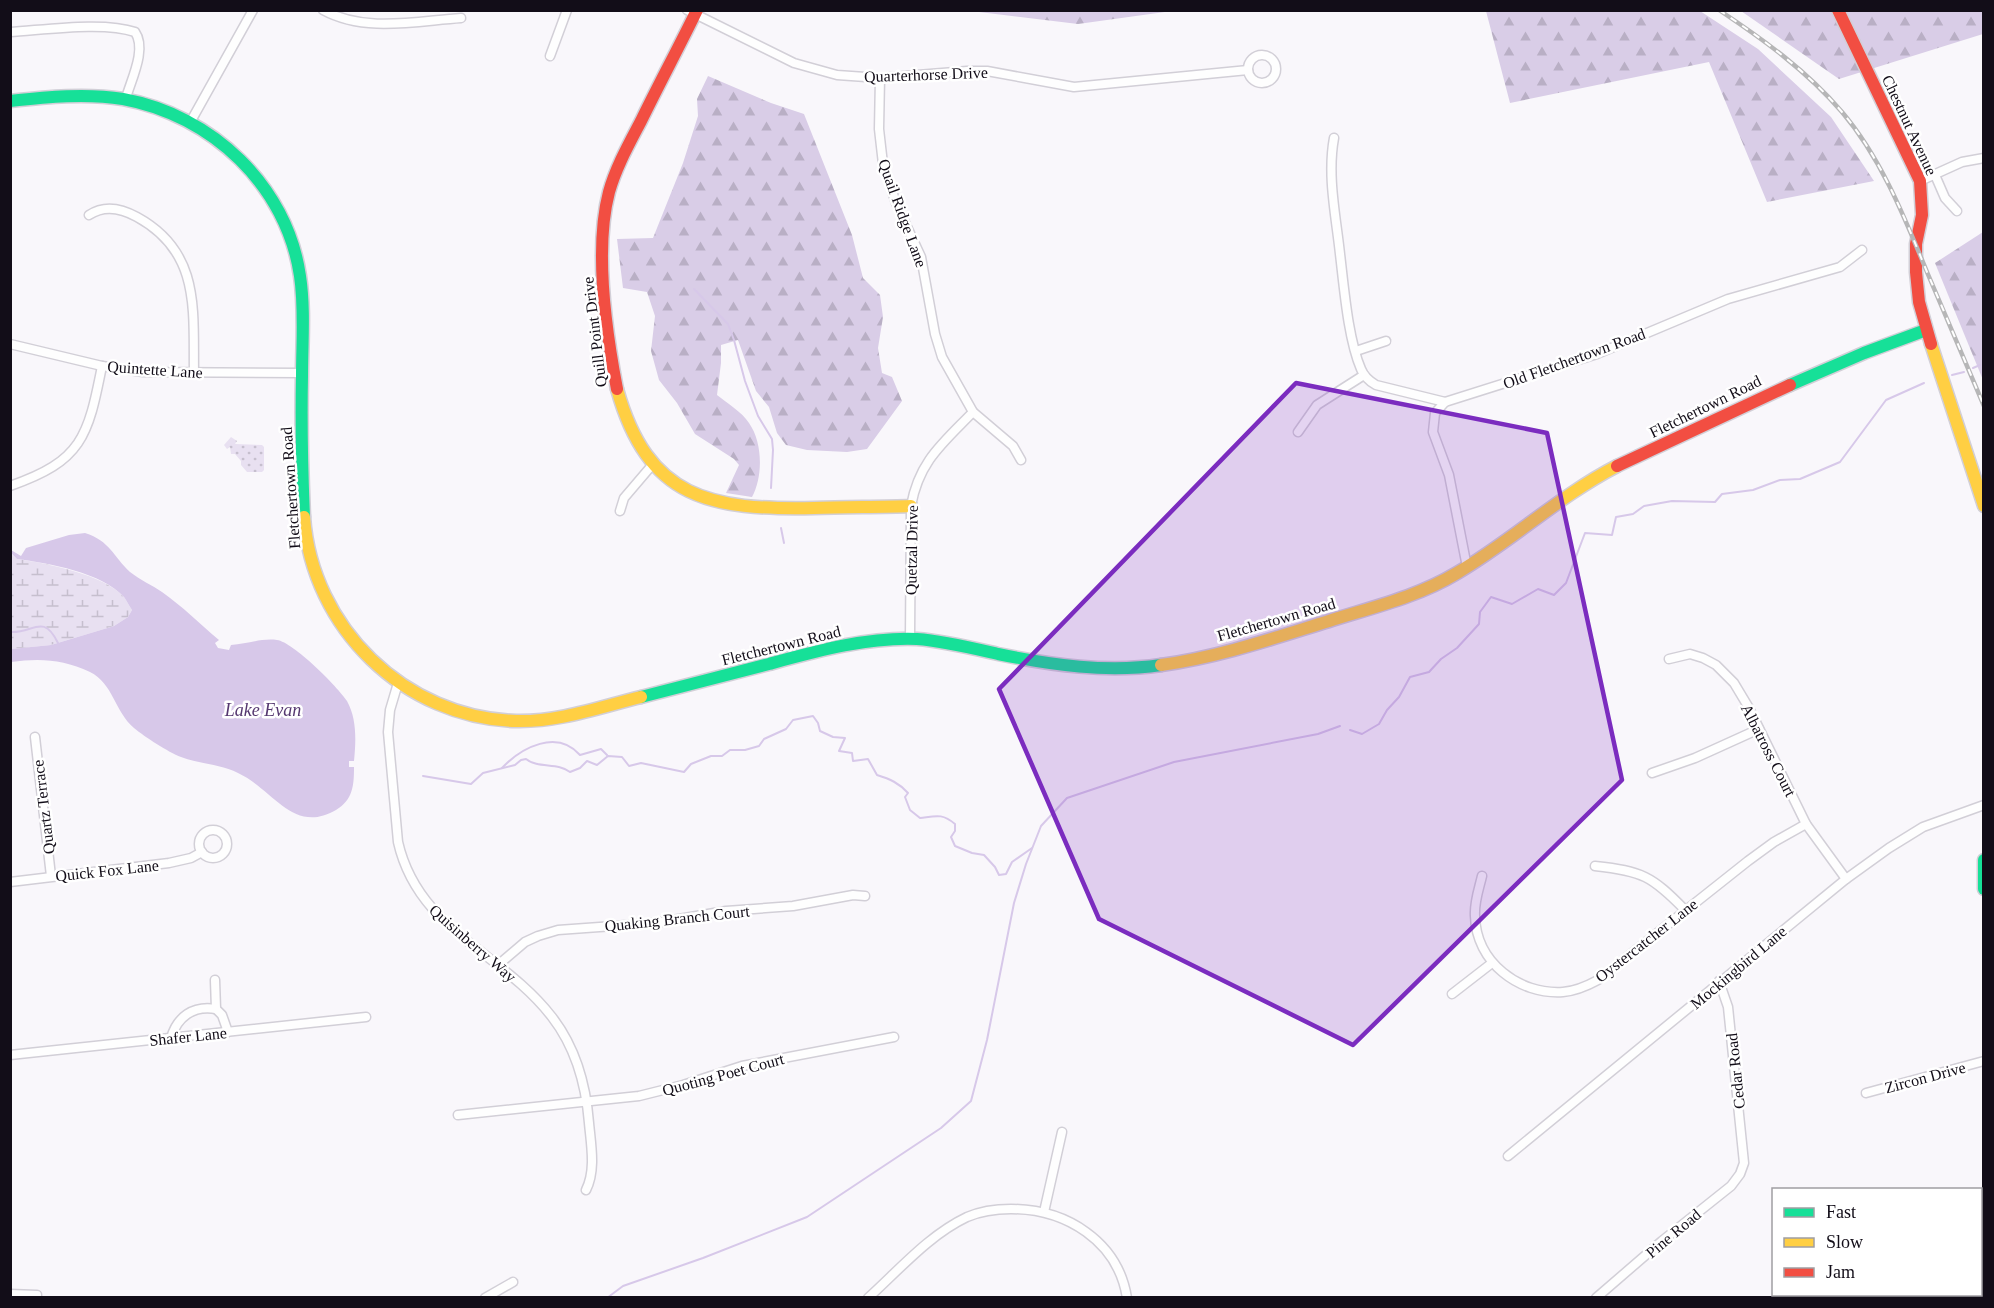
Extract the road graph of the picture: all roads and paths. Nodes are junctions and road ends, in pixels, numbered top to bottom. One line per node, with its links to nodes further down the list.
1 (253, 10): 13 (street)
2 (323, 10): 6 (street)
3 (567, 10): 8 (street)
4 (1839, 10): 17 (street, Chestnut Avenue)
5 (693, 12): 10 (street, Quarterhorse Drive); 33 (street, Quill Point Drive)
6 (461, 18)
7 (10, 32): 11 (street)
8 (550, 56)
9 (1248, 70): 10 (street, Quarterhorse Drive)
10 (880, 78): 30 (street, Quail Ridge Lane)
11 (126, 98): 12 (street, Fletchertown Road); 13 (street, Fletchertown Road)
12 (10, 101)
13 (191, 121): 27 (street, Fletchertown Road)
14 (1334, 138): 24 (street)
15 (1983, 158): 16 (street)
16 (1935, 175): 17 (street); 18 (street)
17 (1920, 181): 21 (street, Chestnut Avenue)
18 (1956, 211)
19 (88, 215): 26 (street)
20 (1863, 250): 29 (street, Old Fletchertown Road)
21 (1926, 330): 36 (street, Chestnut Avenue); 38 (street, Fletchertown Road)
22 (1386, 341): 24 (street)
23 (10, 344): 25 (street, Quintette Lane)
24 (1356, 351): 28 (street)
25 (102, 366): 26 (street, Quintette Lane); 34 (street)
26 (194, 373): 27 (street, Quintette Lane)
27 (302, 373): 41 (street, Fletchertown Road)
28 (1364, 375): 29 (street); 31 (street)
29 (1445, 402): 38 (street)
30 (974, 412): 32 (street, Quail Ridge Lane); 35 (street, Quetzal Drive)
31 (1298, 432)
32 (1021, 460)
33 (653, 464): 35 (street, Quill Point Drive); 37 (street)
34 (10, 486)
35 (911, 506): 39 (street, Quetzal Drive)
36 (1983, 506)
37 (620, 511)
38 (1467, 567): 39 (street, Fletchertown Road)
39 (910, 638): 41 (street, Fletchertown Road)
40 (1669, 659): 42 (street, Albatross Court)
41 (398, 683): 58 (street, Quisinberry Way)
42 (1758, 729): 44 (street); 46 (street, Albatross Court)
43 (35, 737): 50 (street, Quartz Terrace)
44 (1652, 773)
45 (1983, 805): 52 (street, Mockingbird Lane)
46 (1806, 824): 52 (street, Albatross Court); 56 (street, Oystercatcher Lane)
47 (202, 852): 50 (street, Quick Fox Lane)
48 (1983, 860): 54 (street)
49 (1595, 866): 56 (street)
50 (51, 876): 53 (street, Quick Fox Lane)
51 (1482, 876): 57 (street, Oystercatcher Lane)
52 (1846, 879): 60 (street, Mockingbird Lane)
53 (10, 882)
54 (1983, 889)
55 (865, 896): 58 (street, Quaking Branch Court)
56 (1685, 910): 57 (street, Oystercatcher Lane)
57 (1492, 963): 61 (street)
58 (498, 965): 70 (street, Quisinberry Way)
59 (215, 980): 62 (street)
60 (1719, 981): 73 (street, Mockingbird Lane); 74 (street, Cedar Road)
61 (1452, 994)
62 (216, 1010): 64 (street); 66 (street)
63 (366, 1017): 64 (street, Shafer Lane)
64 (228, 1032): 66 (street, Shafer Lane)
65 (894, 1037): 70 (street, Quoting Poet Court)
66 (171, 1038): 67 (street, Shafer Lane)
67 (10, 1055)
68 (1983, 1062): 69 (street, Zircon Drive)
69 (1866, 1094)
70 (587, 1101): 71 (street, Quoting Poet Court); 75 (street, Quisinberry Way)
71 (458, 1115)
72 (1062, 1132): 76 (street)
73 (1508, 1156)
74 (1744, 1163): 83 (street, Pine Road)
75 (586, 1190)
76 (1044, 1212): 81 (street); 82 (street)
77 (513, 1282): 80 (street)
78 (10, 1294): 79 (street)
79 (37, 1295)
80 (485, 1298)
81 (868, 1298)
82 (1127, 1298)
83 (1596, 1298)

